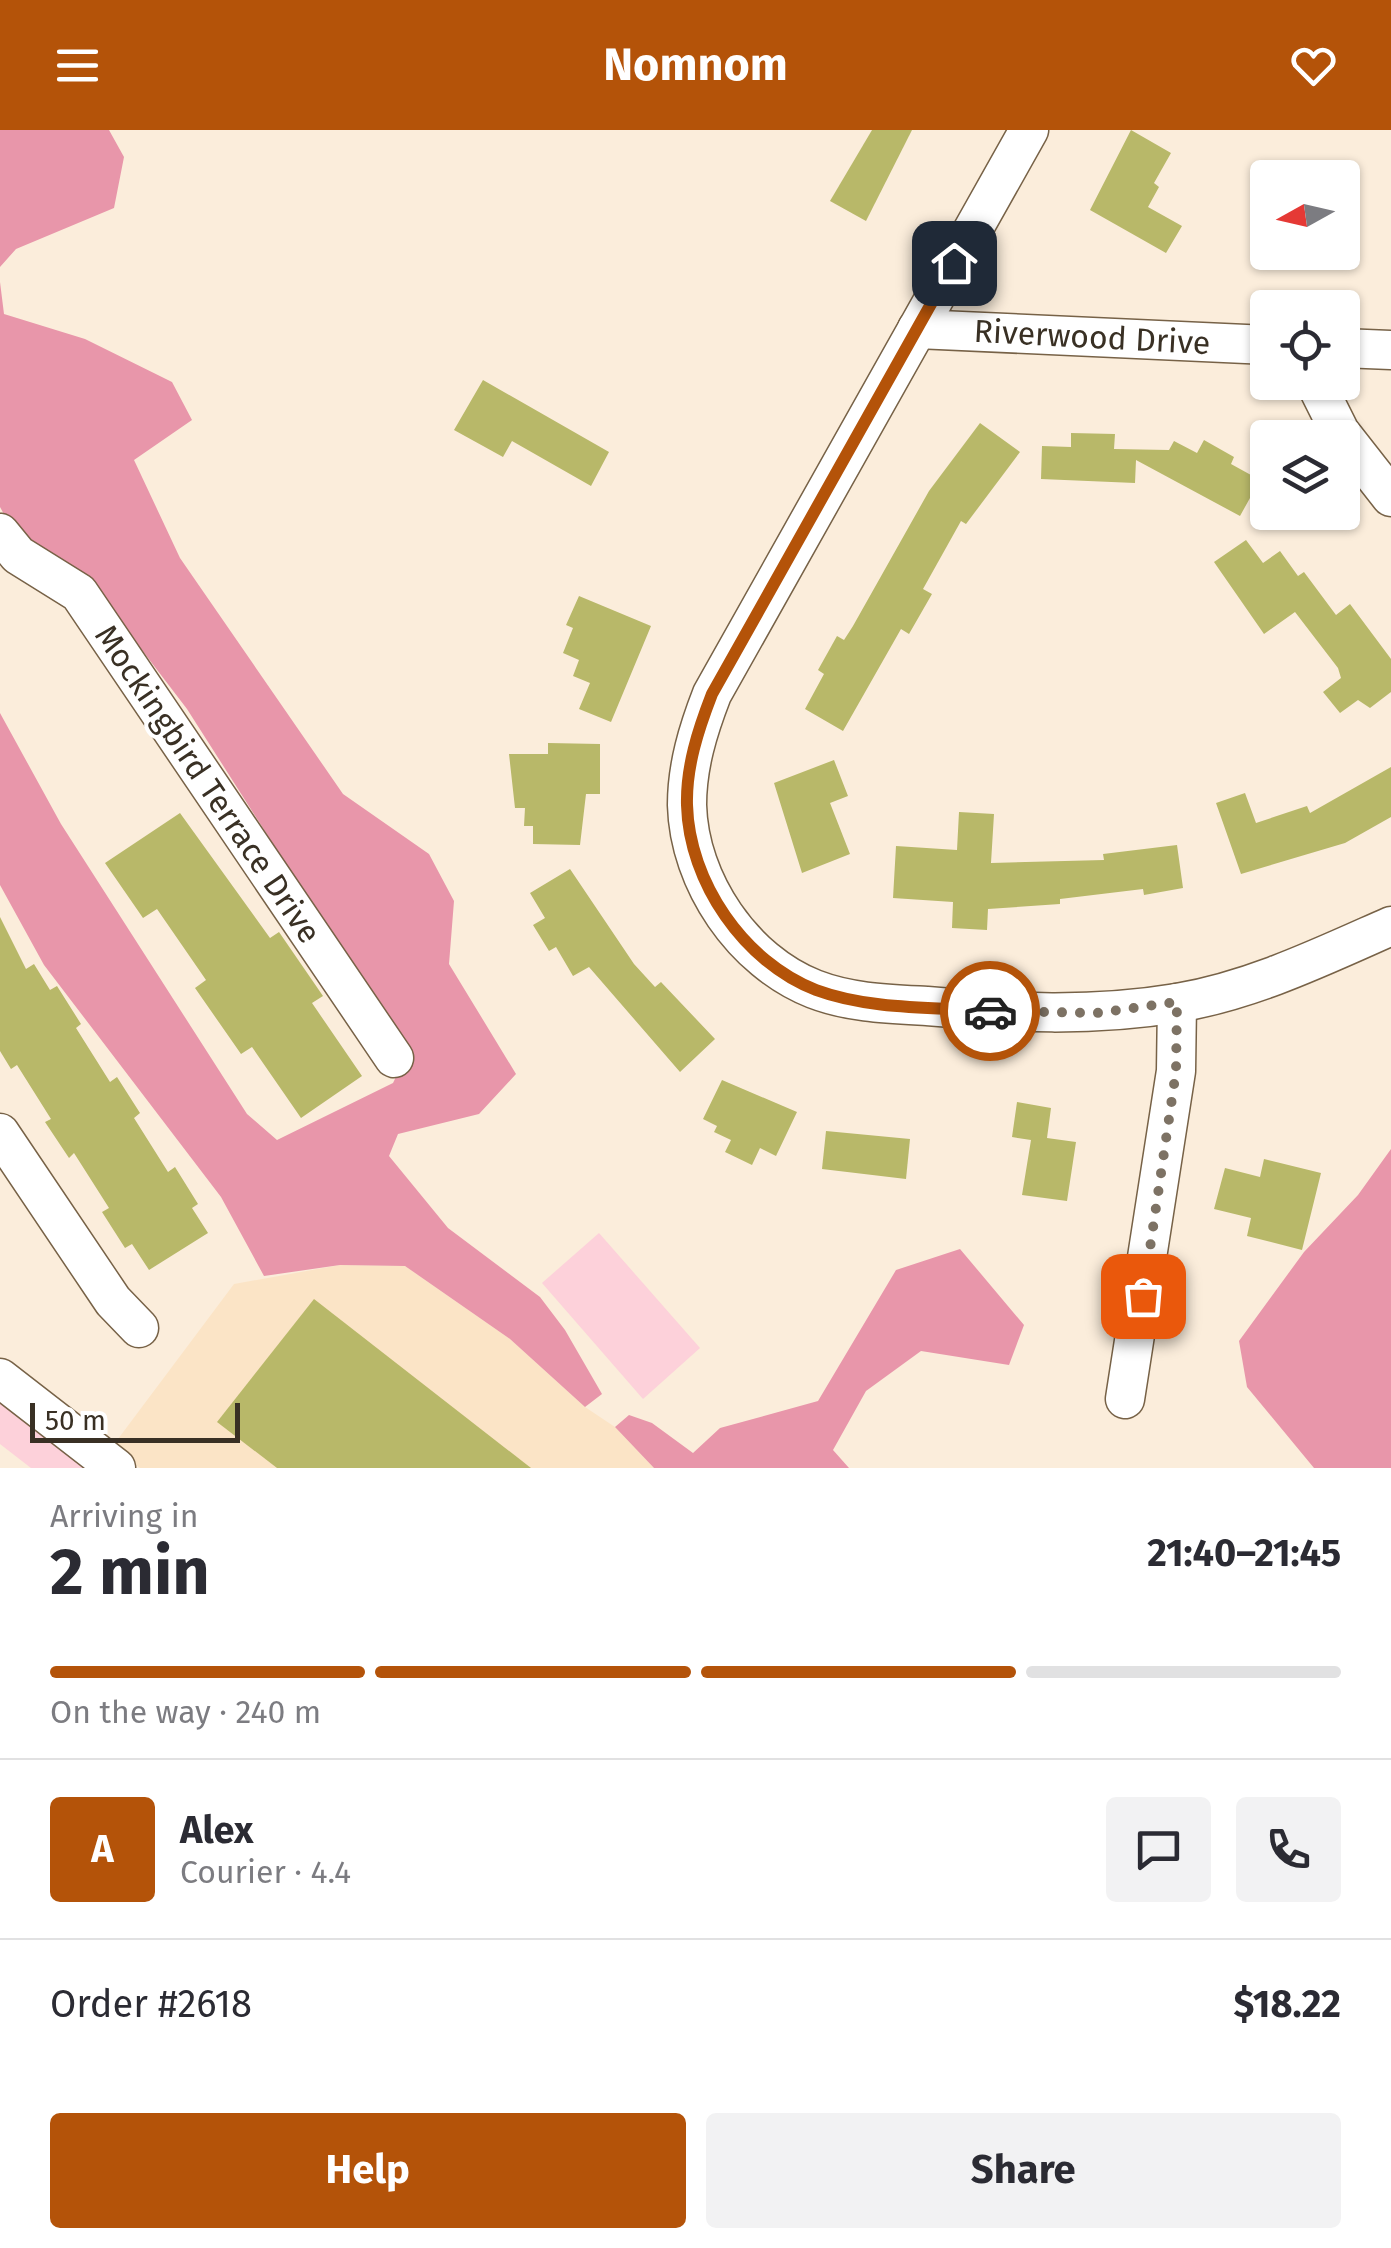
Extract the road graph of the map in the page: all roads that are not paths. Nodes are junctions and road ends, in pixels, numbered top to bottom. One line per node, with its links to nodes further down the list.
1 (1029, 130): 2 (street)
2 (917, 329): 3 (street, Riverwood Drive); 10 (street)
3 (1250, 344)
4 (1360, 349): 5 (street)
5 (1391, 350)
6 (1325, 400): 7 (street)
7 (1391, 497)
8 (0, 533): 11 (street, Mockingbird Terrace Drive)
9 (1391, 926): 10 (street)
10 (1177, 1002): 15 (street)
11 (394, 1058)
12 (0, 1134): 13 (street)
13 (139, 1328)
14 (0, 1378): 16 (street)
15 (1124, 1399)
16 (116, 1468)

